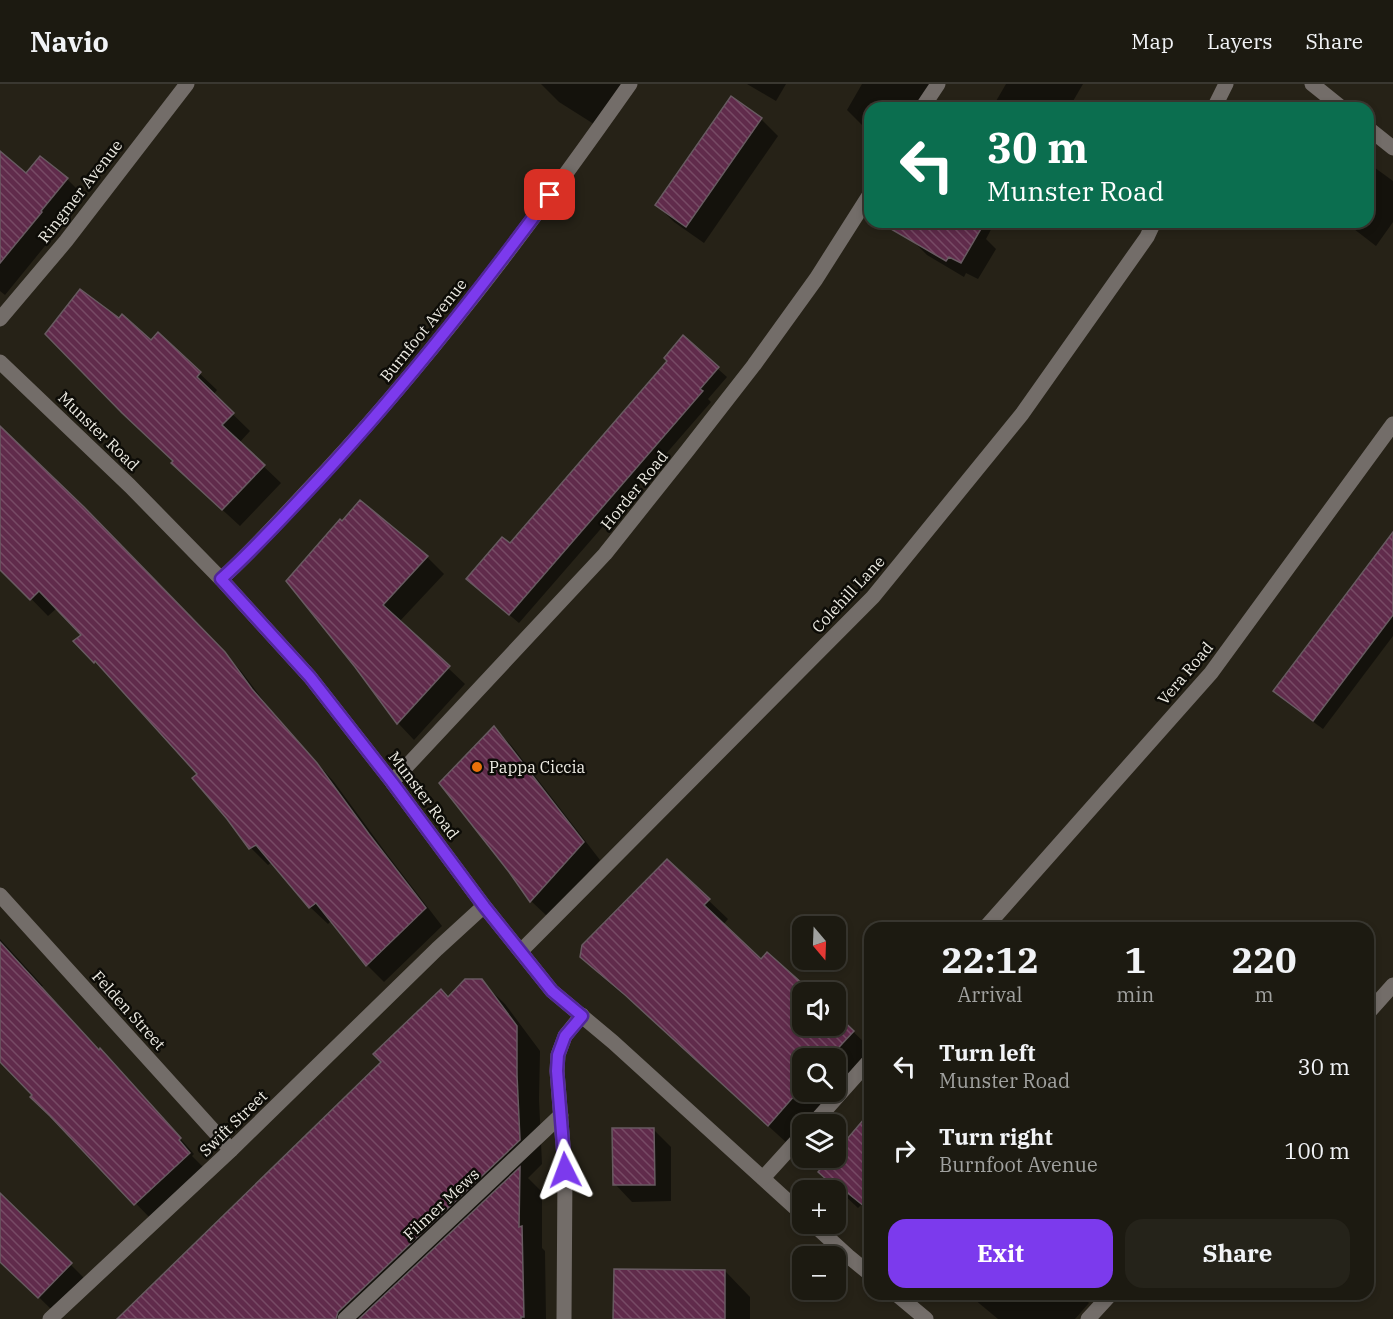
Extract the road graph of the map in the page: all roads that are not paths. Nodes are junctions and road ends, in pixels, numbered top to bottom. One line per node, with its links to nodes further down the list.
1 (187, 84): 13 (street, Ringmer Avenue)
2 (630, 84): 16 (street, Burnfoot Avenue)
3 (938, 84): 6 (street)
4 (1226, 84): 7 (street)
5 (1312, 84): 8 (street)
6 (926, 102)
7 (1217, 102)
8 (1334, 102)
9 (1374, 133): 10 (street)
10 (1393, 148)
11 (864, 203): 17 (street, Horder Road)
12 (1151, 228): 21 (street, Colehill Lane)
13 (0, 319)
14 (0, 362): 16 (street, Munster Road)
15 (1393, 424): 20 (street, Vera Road)
16 (221, 579): 17 (street, Munster Road)
17 (392, 782): 19 (street, Munster Road)
18 (0, 895): 29 (street, Felden Street)
19 (484, 906): 21 (street, Munster Road); 29 (street, Swift Street)
20 (991, 922)
21 (521, 951): 24 (street, Munster Road)
22 (1393, 985): 23 (street)
23 (1374, 1006)
24 (582, 1016): 27 (street); 30 (street, Munster Road)
25 (864, 1067): 26 (street)
26 (822, 1114)
27 (561, 1115): 37 (street, Filmer Mews); 38 (street)
28 (792, 1146): 30 (street)
29 (231, 1150): 36 (street, Swift Street)
30 (763, 1178): 31 (street, Munster Road)
31 (792, 1205)
32 (824, 1234): 33 (street)
33 (864, 1269)
34 (903, 1300): 39 (street)
35 (1105, 1300): 40 (street)
36 (50, 1319)
37 (345, 1319)
38 (564, 1319)
39 (926, 1319)
40 (1088, 1319)

